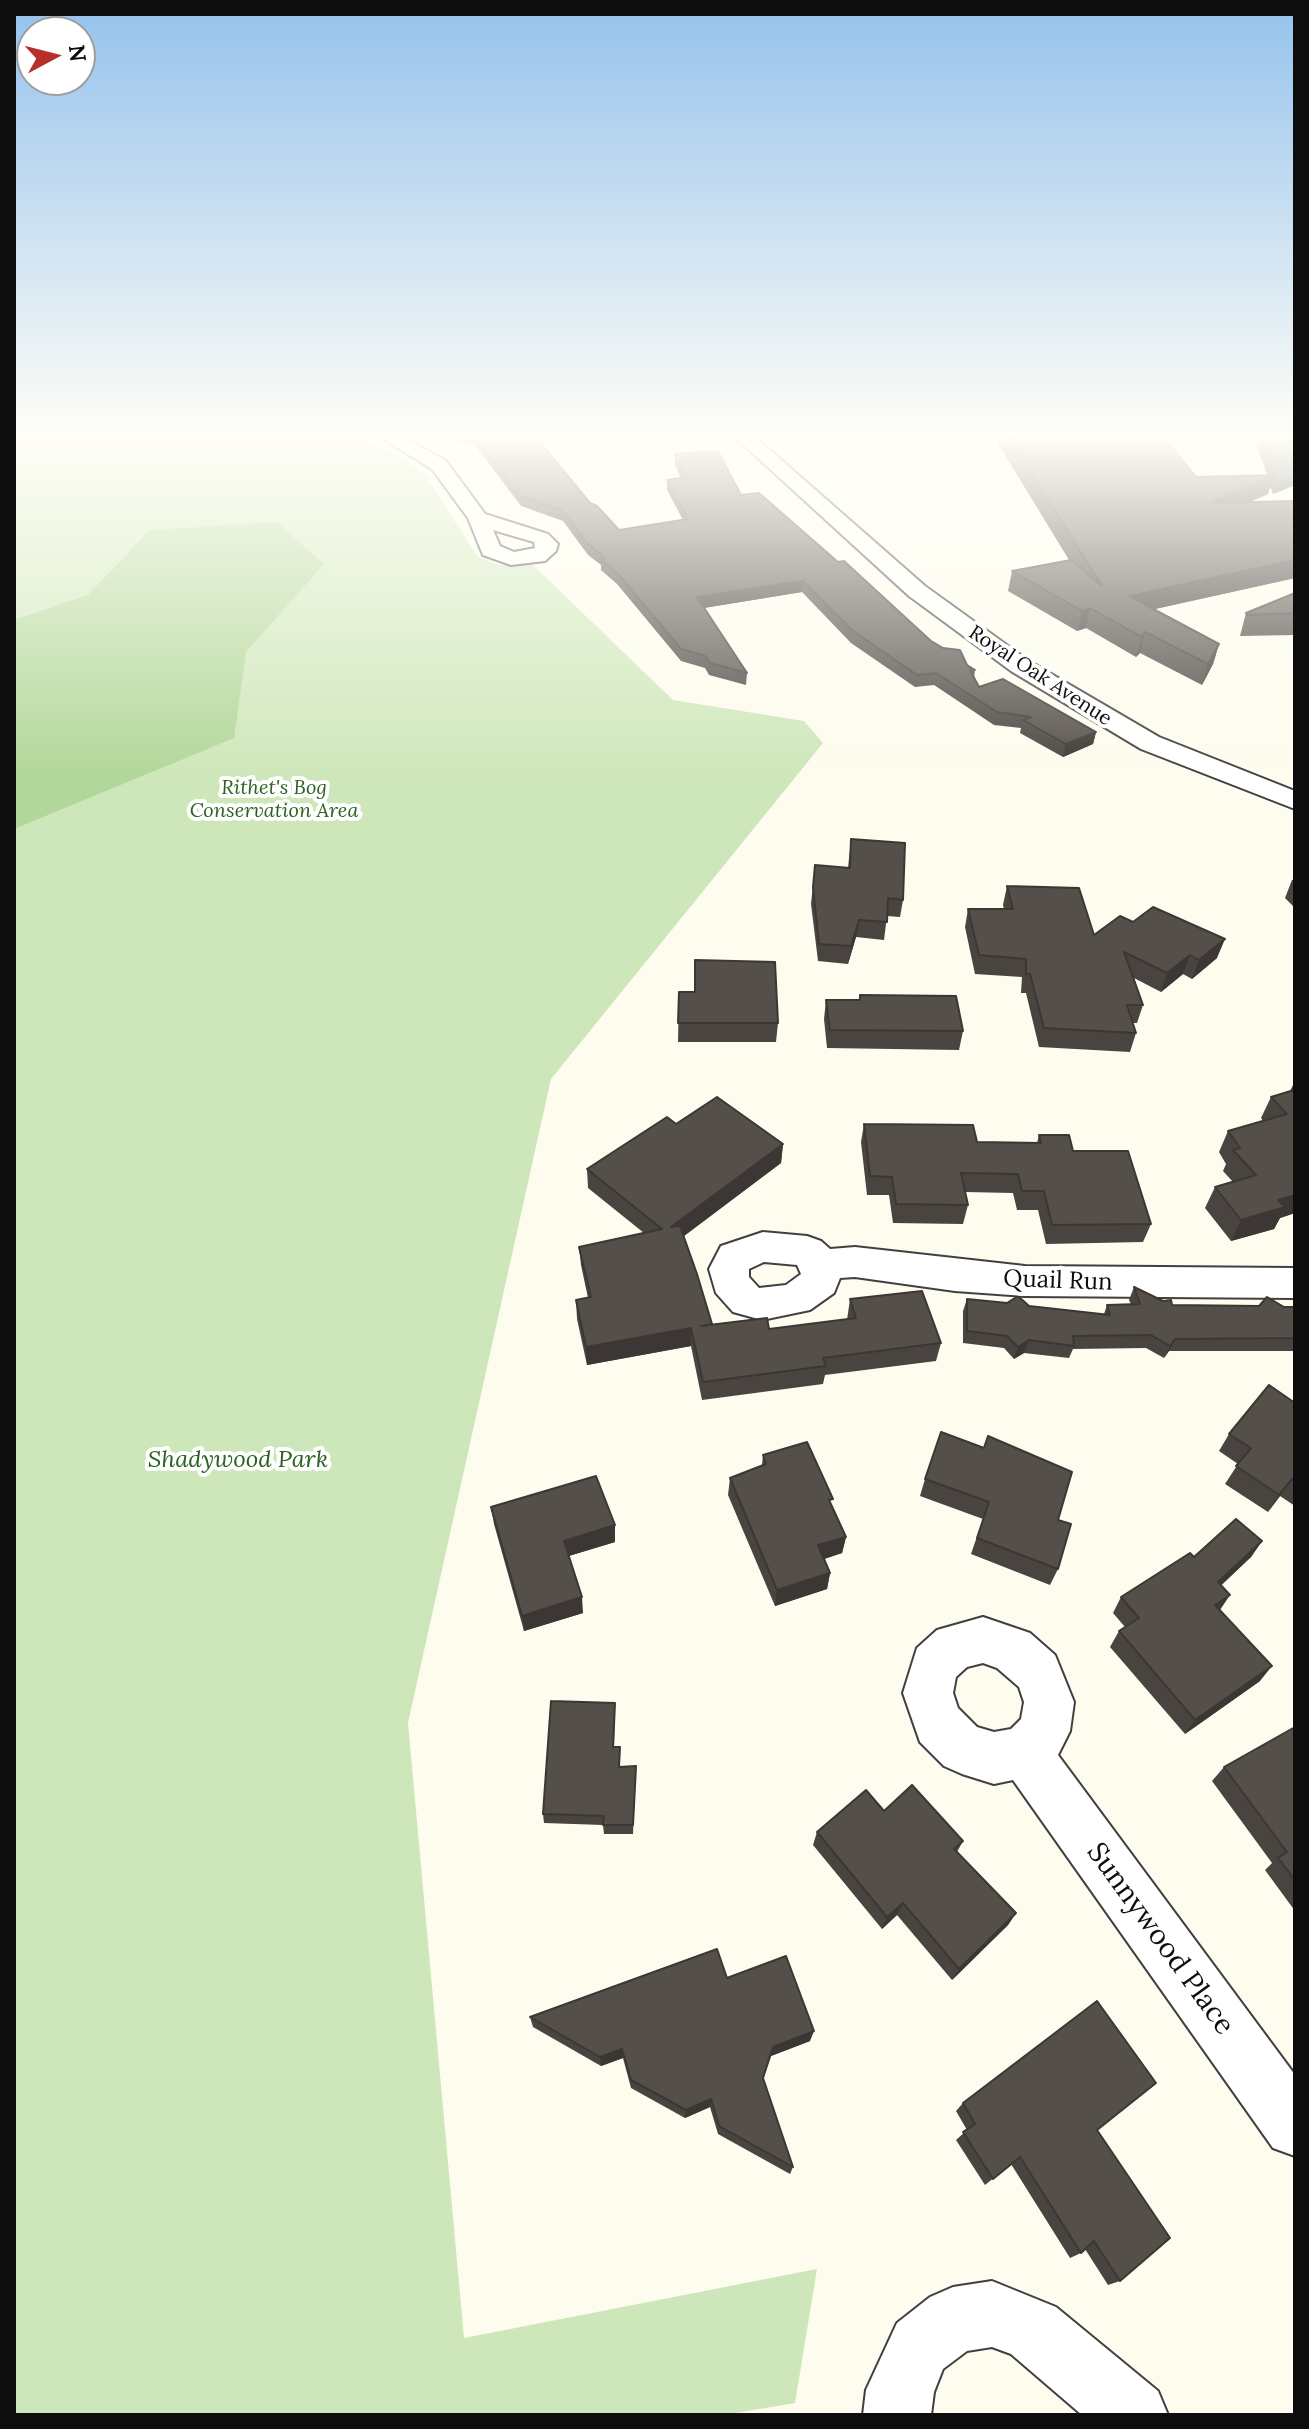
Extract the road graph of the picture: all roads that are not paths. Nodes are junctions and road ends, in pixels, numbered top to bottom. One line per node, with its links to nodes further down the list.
1 (871, 550): 2 (street, Royal Oak Avenue)
2 (1295, 801)
3 (822, 1265): 4 (street, Quail Run)
4 (1295, 1283)
5 (1024, 1752): 6 (street, Sunnywood Place)
6 (1295, 2126)
7 (897, 2415): 8 (street)
8 (1134, 2415)

